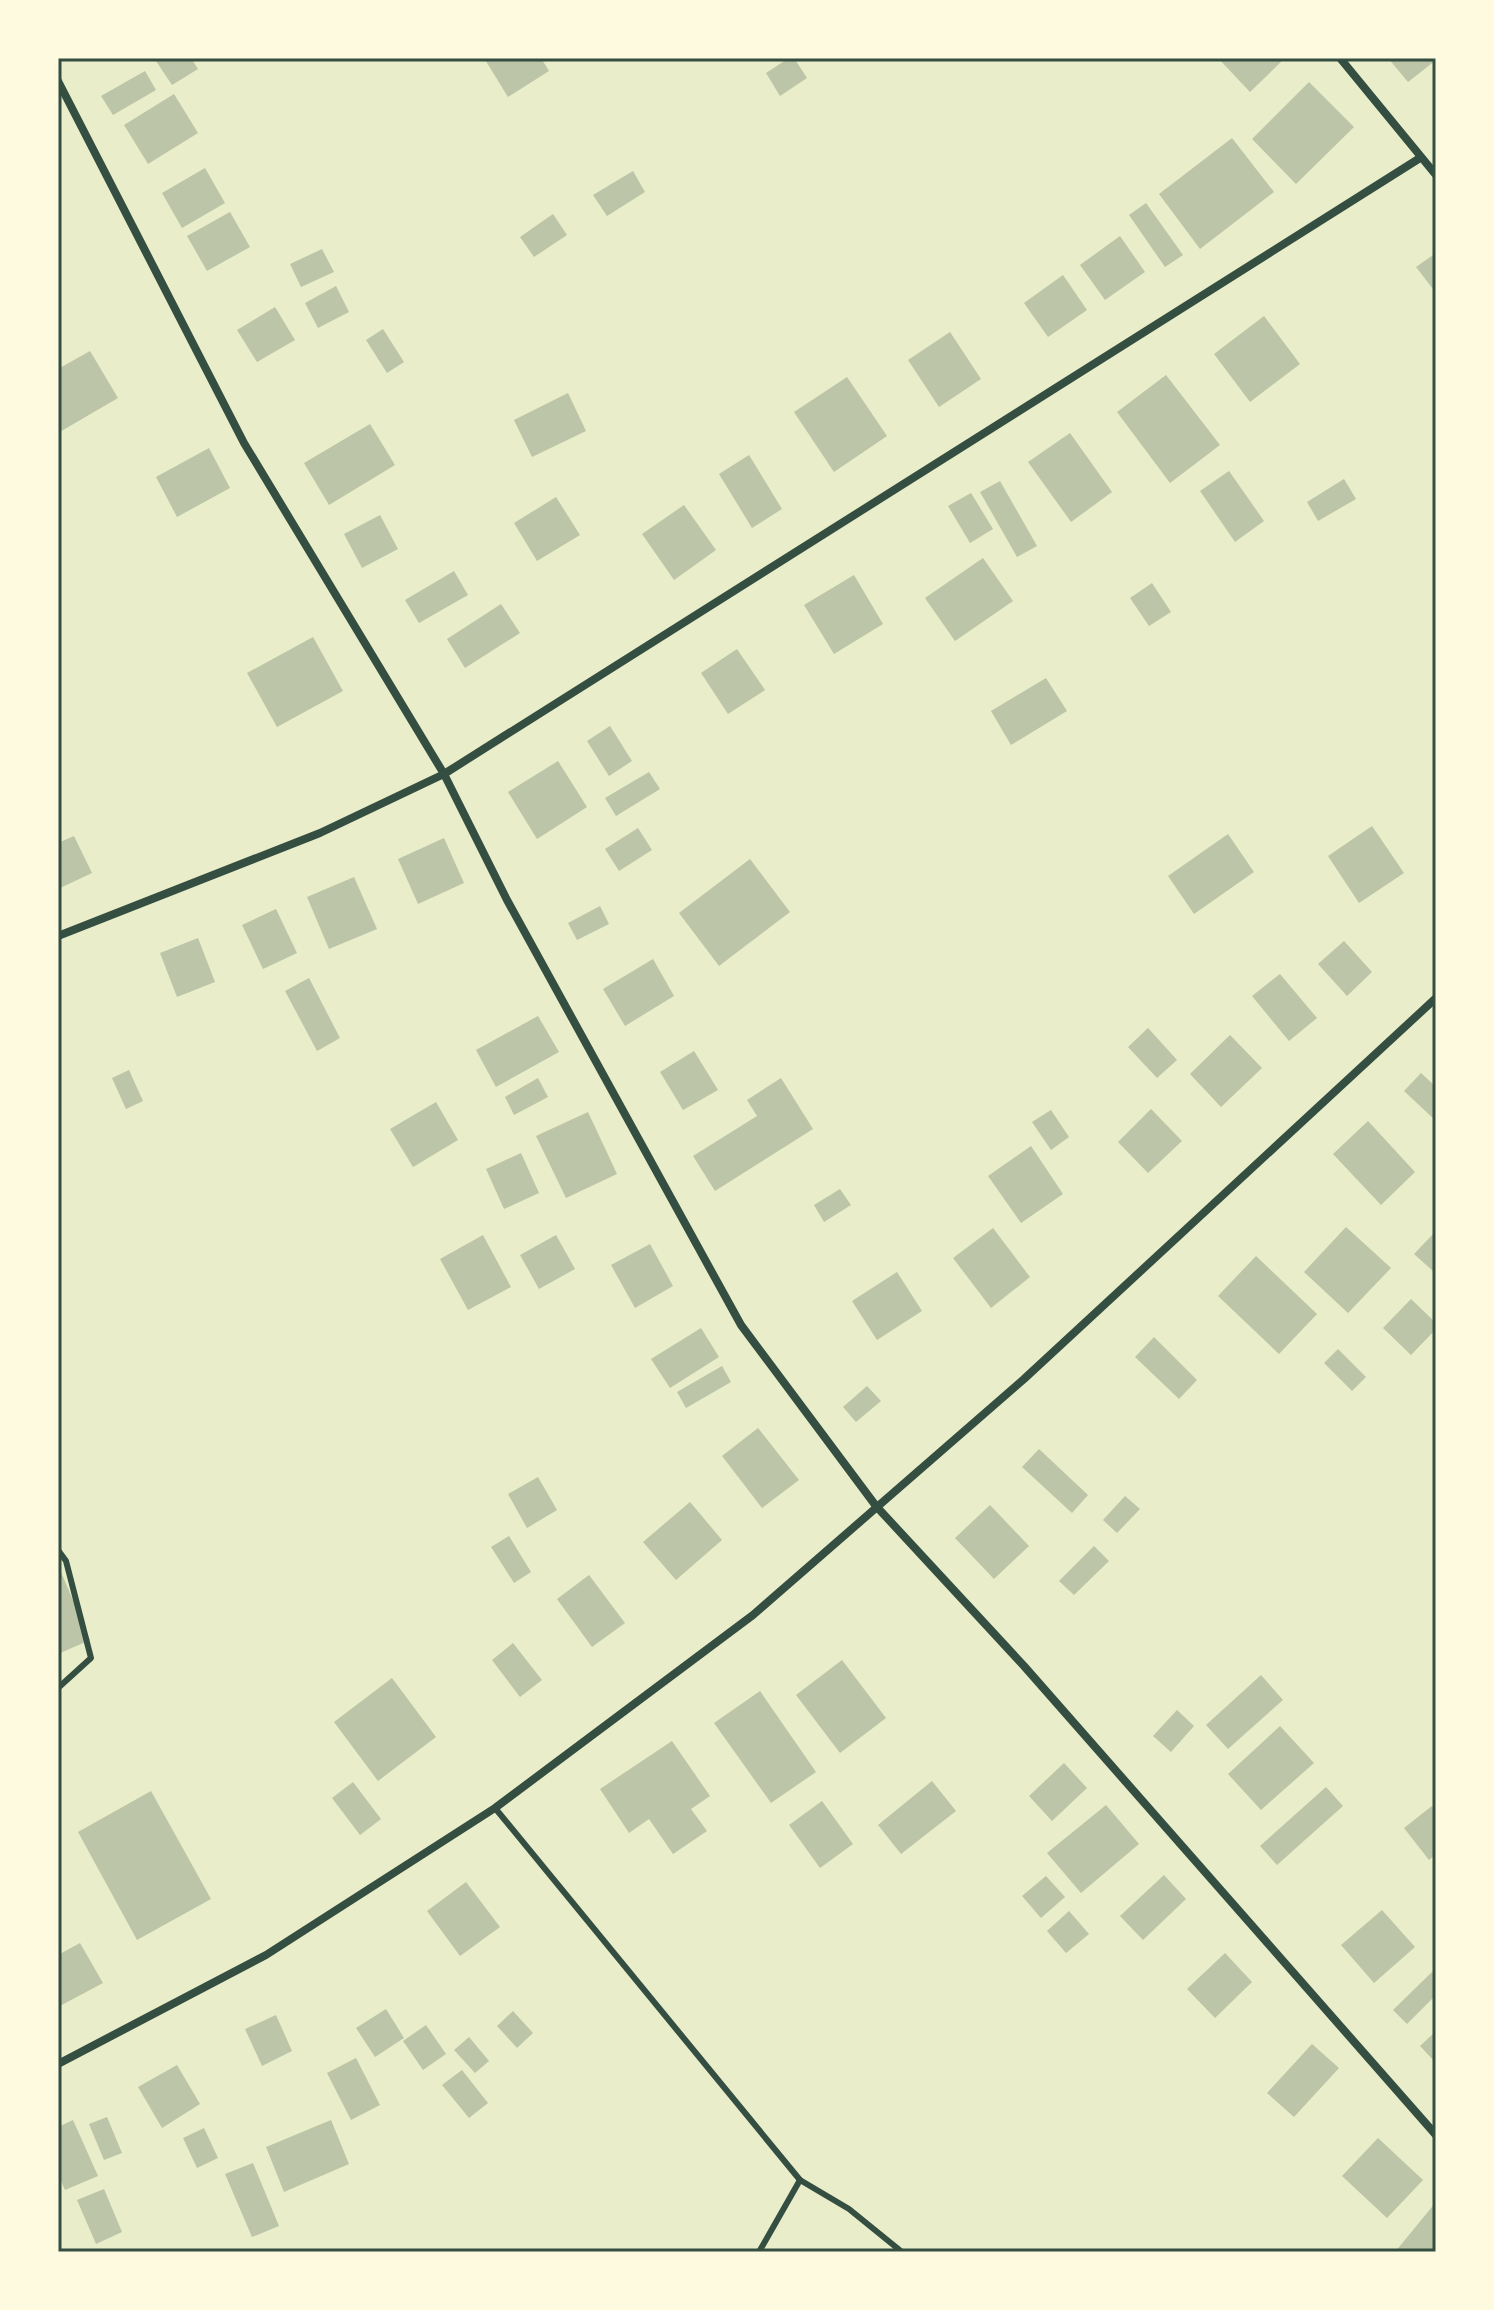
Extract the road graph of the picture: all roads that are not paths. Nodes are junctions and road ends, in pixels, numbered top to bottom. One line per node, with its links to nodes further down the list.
1 (1340, 58): 3 (street)
2 (58, 81): 5 (street)
3 (1420, 158): 4 (street); 5 (street)
4 (1436, 175)
5 (444, 774): 6 (street); 8 (street)
6 (58, 936)
7 (1436, 998): 8 (street)
8 (876, 1506): 11 (street); 13 (street)
9 (58, 1550): 10 (lane)
10 (58, 1688)
11 (495, 1808): 12 (street); 14 (lane)
12 (58, 2064)
13 (1436, 2135)
14 (800, 2180): 15 (lane); 16 (lane)
15 (759, 2252)
16 (902, 2252)

